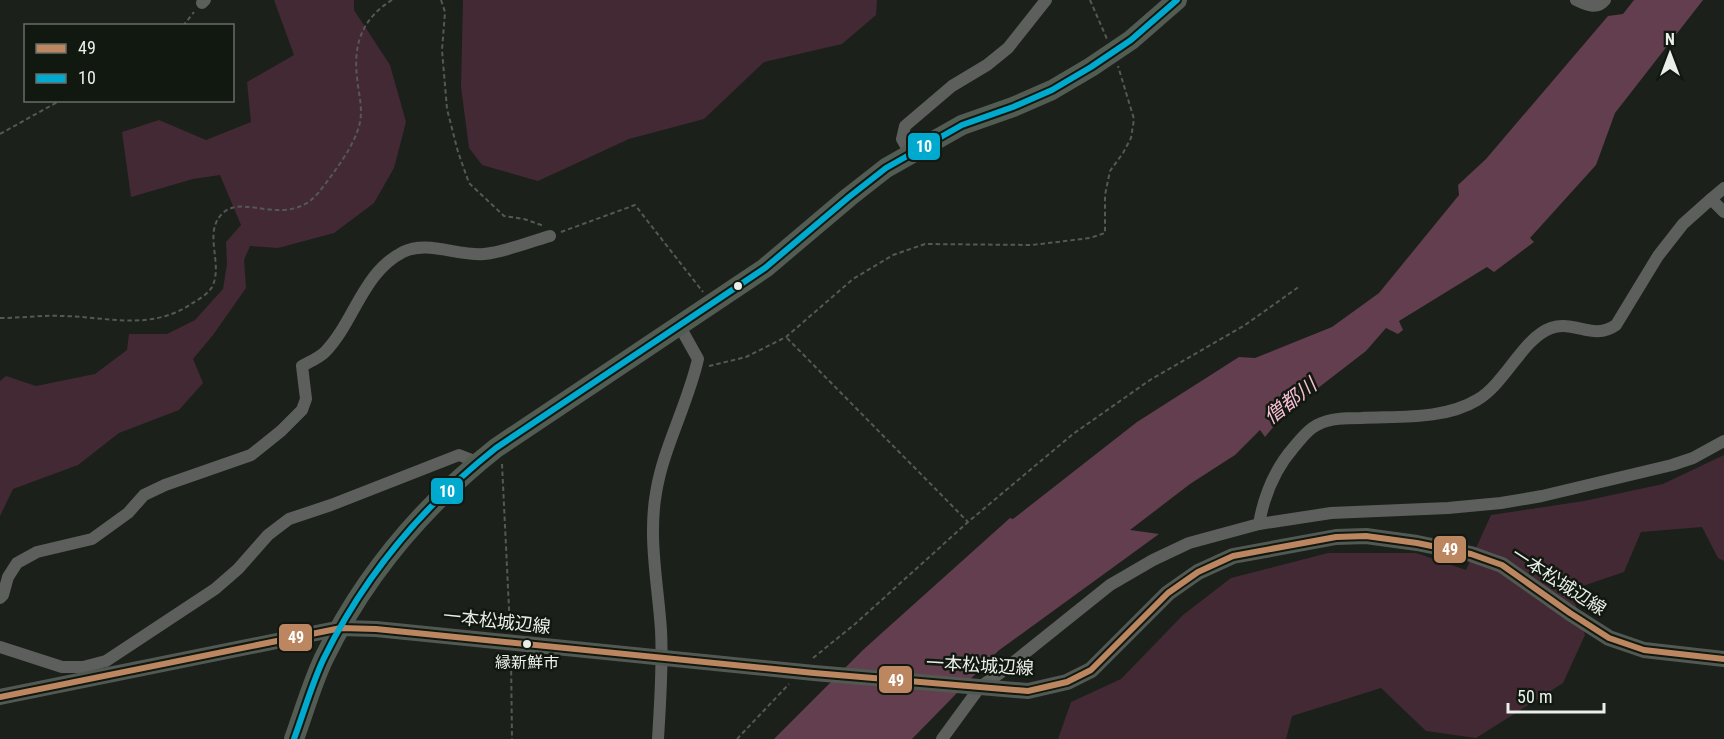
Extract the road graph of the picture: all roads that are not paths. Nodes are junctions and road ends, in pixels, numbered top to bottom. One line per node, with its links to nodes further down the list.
1 (1046, 0): 5 (street)
2 (1177, 0): 5 (main road)
3 (1576, 0): 4 (street)
4 (1605, 0)
5 (910, 153): 10 (main road)
6 (1724, 188): 7 (street)
7 (1711, 199): 8 (street); 13 (street)
8 (1724, 212)
9 (550, 236): 14 (street)
10 (679, 325): 12 (main road); 17 (street)
11 (1724, 441): 13 (street)
12 (477, 462): 15 (main road); 16 (street)
13 (1259, 524): 19 (street)
14 (0, 598)
15 (341, 628): 17 (main road, 一本松城辺線); 20 (main road, 一本松城辺線); 21 (main road)
16 (0, 647)
17 (662, 657): 19 (main road, 一本松城辺線); 22 (street)
18 (1724, 659): 19 (main road, 一本松城辺線)
19 (980, 687): 23 (street)
20 (0, 697)
21 (294, 739)
22 (658, 739)
23 (942, 739)

